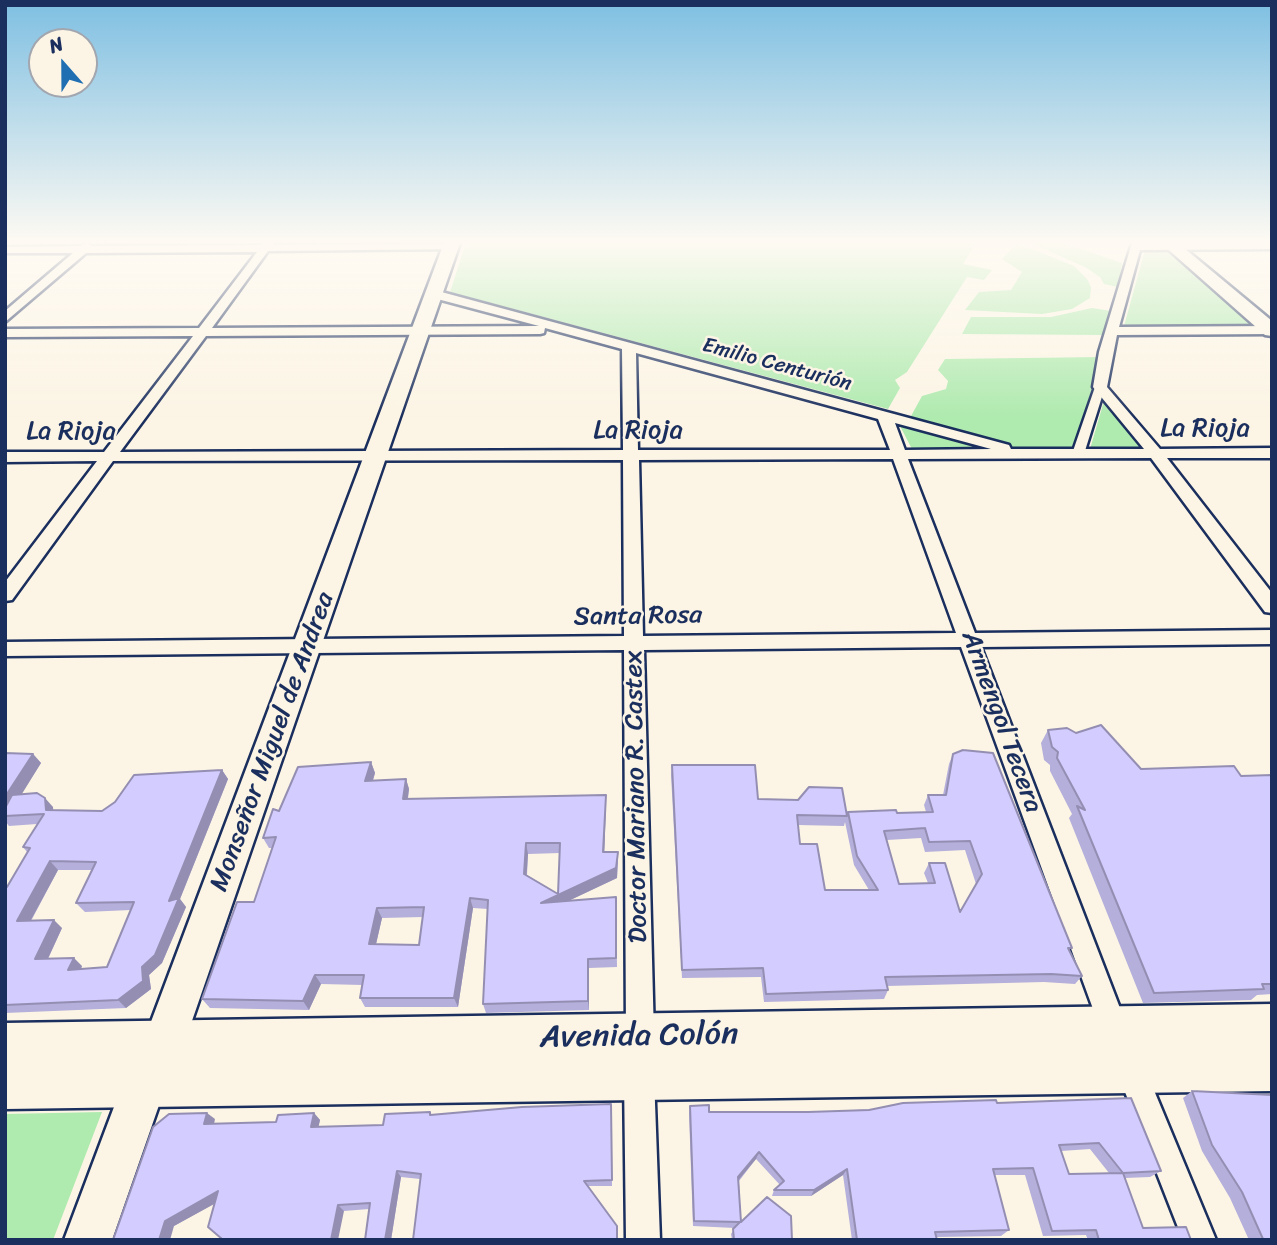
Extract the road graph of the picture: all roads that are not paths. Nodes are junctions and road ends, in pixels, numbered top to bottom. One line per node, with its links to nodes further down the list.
1 (24, 301): 7 (street)
2 (225, 301): 12 (street)
3 (432, 301): 8 (main road, Monseñor Miguel de Andrea)
4 (457, 301): 9 (street, Emilio Centurión)
5 (1120, 301): 11 (street)
6 (1237, 301): 10 (main road)
7 (5, 318)
8 (421, 330): 9 (street); 12 (street); 23 (main road, Monseñor Miguel de Andrea)
9 (566, 330): 14 (street, Emilio Centurión)
10 (1271, 330): 11 (street)
11 (1112, 331): 15 (street)
12 (202, 332): 13 (street); 22 (street)
13 (5, 333)
14 (629, 347): 16 (street, Emilio Centurión); 24 (street, Doctor Mariano R. Castex)
15 (1100, 387): 19 (street); 20 (street)
16 (894, 418): 18 (street, Emilio Centurión); 21 (street, Armengol Tecera)
17 (1272, 453): 20 (street, La Rioja)
18 (1027, 454): 19 (street, La Rioja); 21 (street, La Rioja)
19 (1078, 454): 20 (street, La Rioja)
20 (1156, 454): 27 (street)
21 (899, 455): 24 (street, La Rioja); 29 (street, Armengol Tecera)
22 (110, 456): 23 (street, La Rioja); 25 (street, La Rioja); 26 (street)
23 (376, 456): 24 (street, La Rioja); 31 (main road, Monseñor Miguel de Andrea)
24 (632, 456): 30 (street, Doctor Mariano R. Castex)
25 (5, 457)
26 (5, 595)
27 (1272, 607)
28 (1272, 637): 29 (street, Santa Rosa)
29 (971, 640): 30 (street, Santa Rosa); 35 (street, Armengol Tecera)
30 (635, 643): 31 (street, Santa Rosa); 36 (street, Doctor Mariano R. Castex)
31 (307, 647): 32 (street, Santa Rosa); 37 (main road, Monseñor Miguel de Andrea)
32 (5, 649)
33 (1272, 1027): 35 (main road, Avenida Colón)
34 (5, 1047): 37 (main road, Avenida Colón)
35 (1123, 1049): 36 (main road, Avenida Colón); 38 (main road, Avenida Colón); 42 (street, Armengol Tecera)
36 (639, 1056): 37 (main road, Avenida Colón); 41 (street, Doctor Mariano R. Castex)
37 (154, 1064): 39 (main road, Avenida Colón); 40 (main road, Monseñor Miguel de Andrea)
38 (1272, 1067)
39 (5, 1085)
40 (88, 1240)
41 (643, 1240)
42 (1200, 1240)

